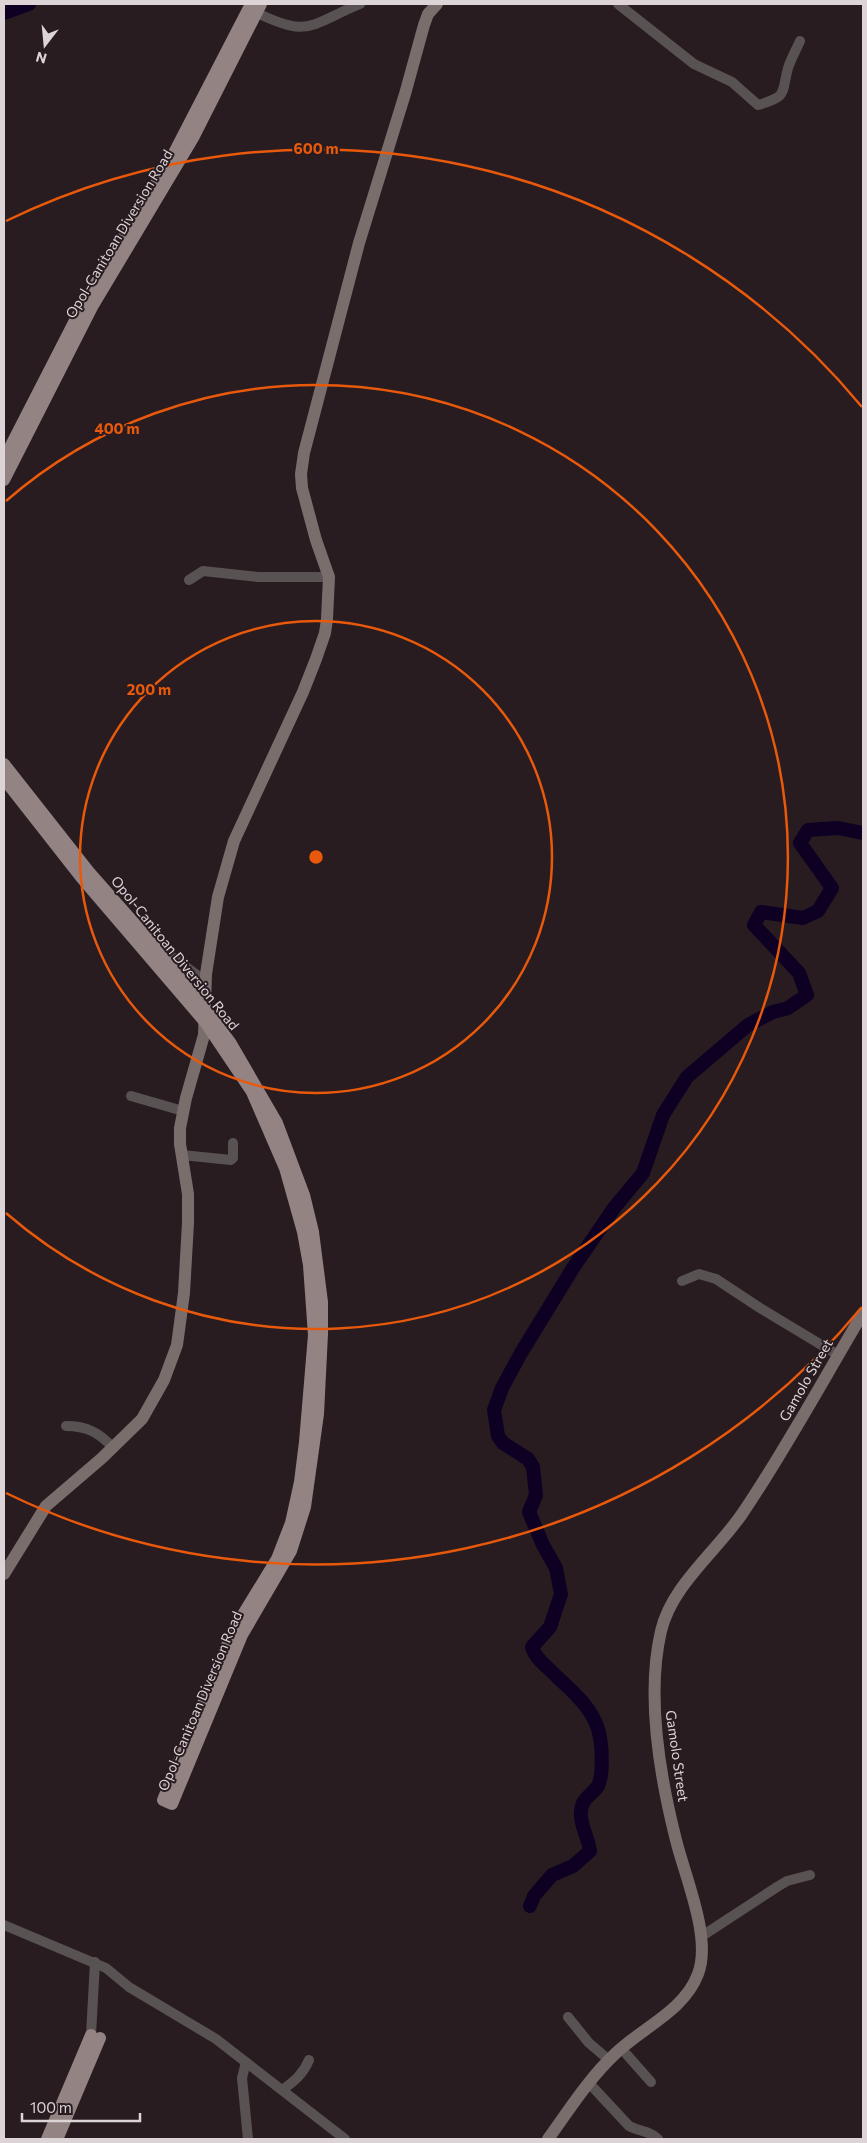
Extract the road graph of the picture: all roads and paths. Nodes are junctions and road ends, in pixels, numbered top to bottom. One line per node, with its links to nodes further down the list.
1 (360, 4): 4 (street)
2 (618, 4): 5 (street)
3 (432, 5): 8 (street)
4 (254, 7): 6 (main road, Opol-Canitoan Diversion Road); 7 (main road, Opol-Canitoan Diversion Road)
5 (800, 42)
6 (4, 458)
7 (4, 480)
8 (329, 577): 9 (street); 14 (street)
9 (189, 580)
10 (4, 764): 12 (main road, Opol-Canitoan Diversion Road)
11 (4, 779): 12 (main road, Opol-Canitoan Diversion Road)
12 (146, 943): 13 (main road, Opol-Canitoan Diversion Road); 15 (main road, Opol-Canitoan Diversion Road)
13 (163, 952): 14 (street); 15 (main road, Opol-Canitoan Diversion Road)
14 (205, 981): 15 (street)
15 (205, 1015): 16 (main road, Opol-Canitoan Diversion Road)
16 (217, 1040): 18 (street); 27 (main road, Opol-Canitoan Diversion Road)
17 (131, 1096): 18 (street)
18 (183, 1111): 20 (street)
19 (233, 1143): 20 (street)
20 (182, 1155): 25 (street)
21 (682, 1281): 23 (street)
22 (863, 1313): 23 (street, Gamolo Street)
23 (838, 1355): 30 (street, Gamolo Street)
24 (66, 1426): 25 (street)
25 (113, 1448): 26 (street)
26 (4, 1574)
27 (168, 1802)
28 (810, 1875): 30 (street)
29 (4, 1925): 31 (street)
30 (702, 1936): 34 (street, Gamolo Street)
31 (95, 1962): 33 (street); 37 (street)
32 (568, 2017): 36 (street)
33 (95, 2037): 41 (main road); 42 (main road)
34 (622, 2048): 36 (street, Gamolo Street); 38 (street)
35 (309, 2060): 40 (street)
36 (609, 2060): 39 (street, Gamolo Street)
37 (246, 2062): 40 (street); 43 (street)
38 (651, 2082)
39 (589, 2083): 45 (street, Gamolo Street); 46 (street)
40 (282, 2090): 44 (street)
41 (47, 2139)
42 (57, 2139)
43 (248, 2139)
44 (345, 2139)
45 (548, 2139)
46 (658, 2139)

